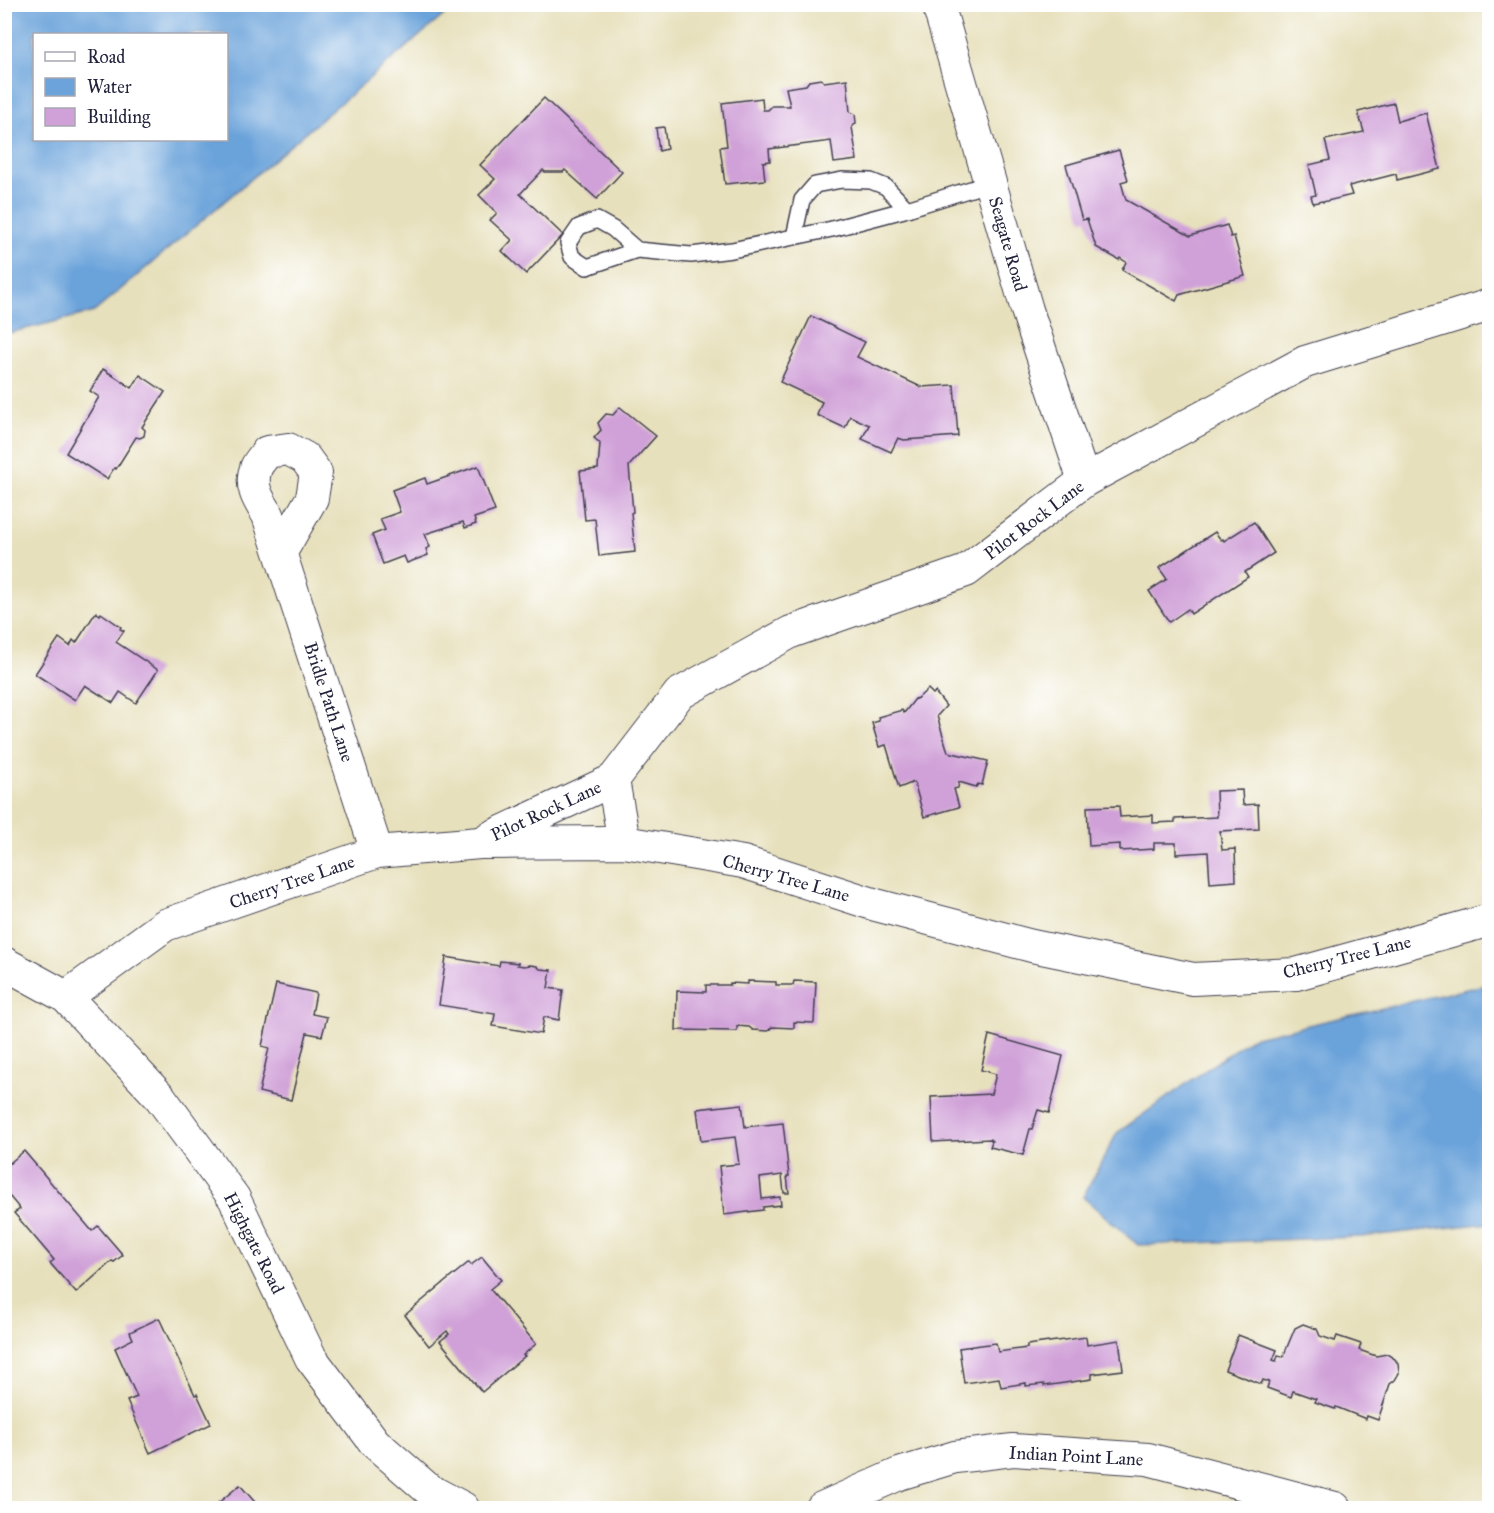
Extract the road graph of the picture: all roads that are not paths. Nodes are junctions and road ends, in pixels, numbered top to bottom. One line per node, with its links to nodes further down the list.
1 (938, 4): 2 (street, Seagate Road)
2 (990, 183): 3 (lane); 7 (street, Seagate Road)
3 (907, 209): 4 (lane); 4 (lane)
4 (794, 237): 5 (lane)
5 (637, 250)
6 (1490, 305): 7 (street, Pilot Rock Lane)
7 (1084, 481): 9 (street, Pilot Rock Lane)
8 (281, 552): 12 (street, Bridle Path Lane)
9 (613, 780): 10 (street, Pilot Rock Lane); 11 (street, Pilot Rock Lane)
10 (624, 842): 11 (street, Cherry Tree Lane); 13 (street, Cherry Tree Lane)
11 (480, 843): 12 (street, Cherry Tree Lane)
12 (377, 852): 15 (street, Cherry Tree Lane)
13 (1490, 920)
14 (4, 963): 15 (street, Highgate Road)
15 (66, 997): 16 (street, Highgate Road)
16 (463, 1509)
17 (822, 1509): 18 (street, Indian Point Lane)
18 (1335, 1509)

